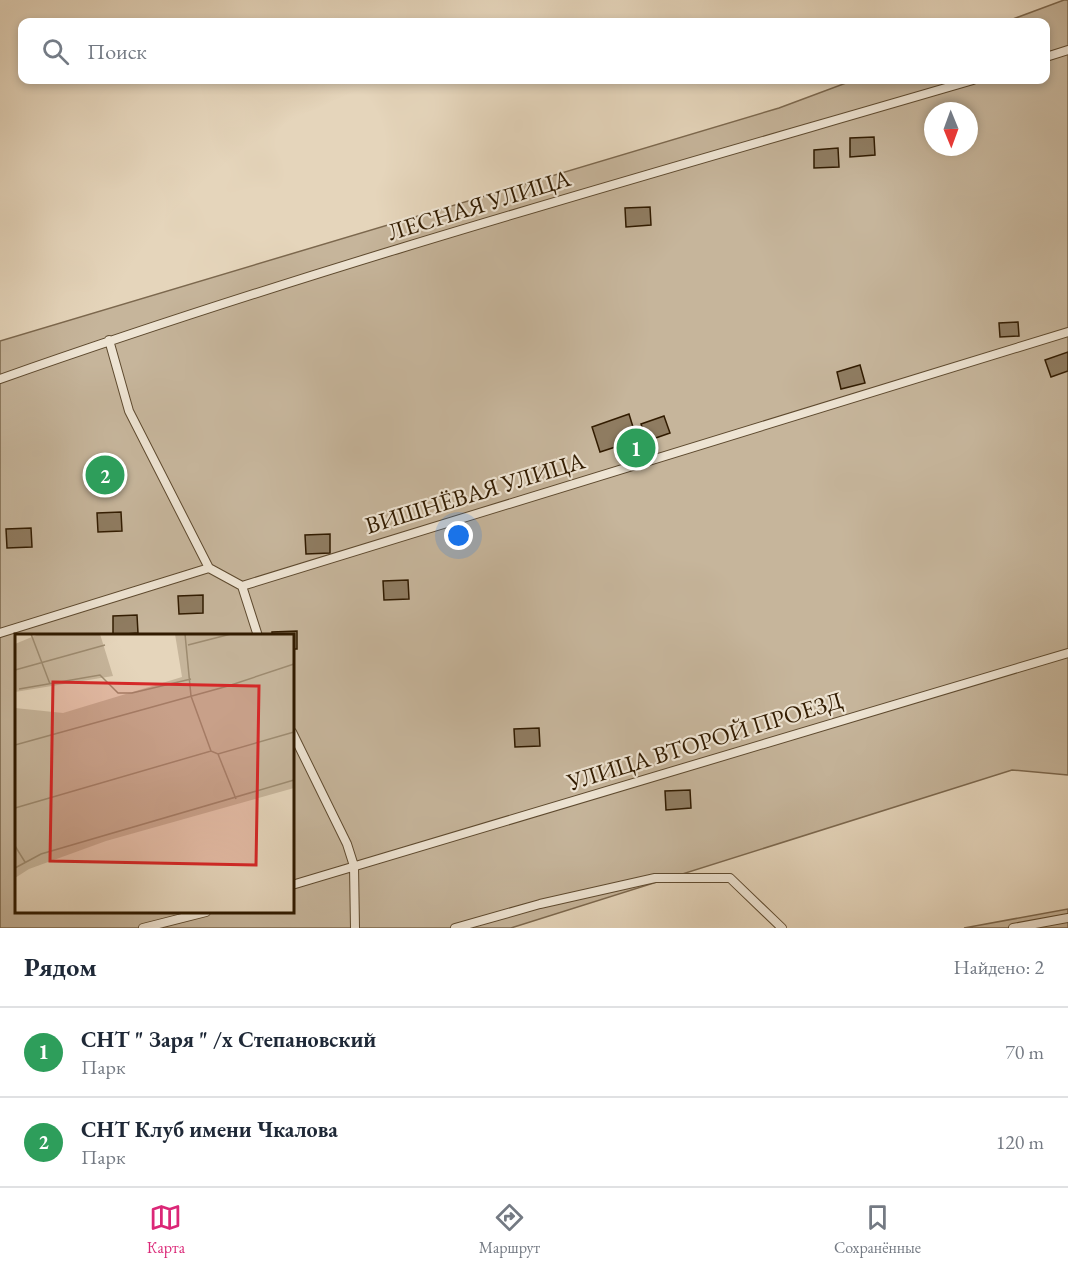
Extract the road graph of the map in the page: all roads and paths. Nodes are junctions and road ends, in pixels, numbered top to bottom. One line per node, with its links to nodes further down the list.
1 (1068, 50): 2 (lane)
2 (1050, 56)
3 (959, 84): 5 (lane, ЛЕСНАЯ УЛИЦА)
4 (1068, 332): 8 (lane, ВИШНЁВАЯ УЛИЦА)
5 (109, 340): 6 (lane, ЛЕСНАЯ УЛИЦА); 7 (lane)
6 (0, 379)
7 (209, 568): 8 (lane); 9 (lane)
8 (242, 586): 10 (lane)
9 (0, 633)
10 (257, 634)
11 (1068, 653): 13 (lane, УЛИЦА ВТОРОЙ ПРОЕЗД)
12 (294, 736): 13 (lane)
13 (354, 866): 14 (lane, УЛИЦА ВТОРОЙ ПРОЕЗД); 18 (lane)
14 (294, 884)
15 (201, 913): 17 (lane)
16 (1068, 918): 21 (lane)
17 (143, 928)
18 (355, 928)
19 (455, 928): 20 (lane)
20 (782, 928)
21 (1013, 928)

